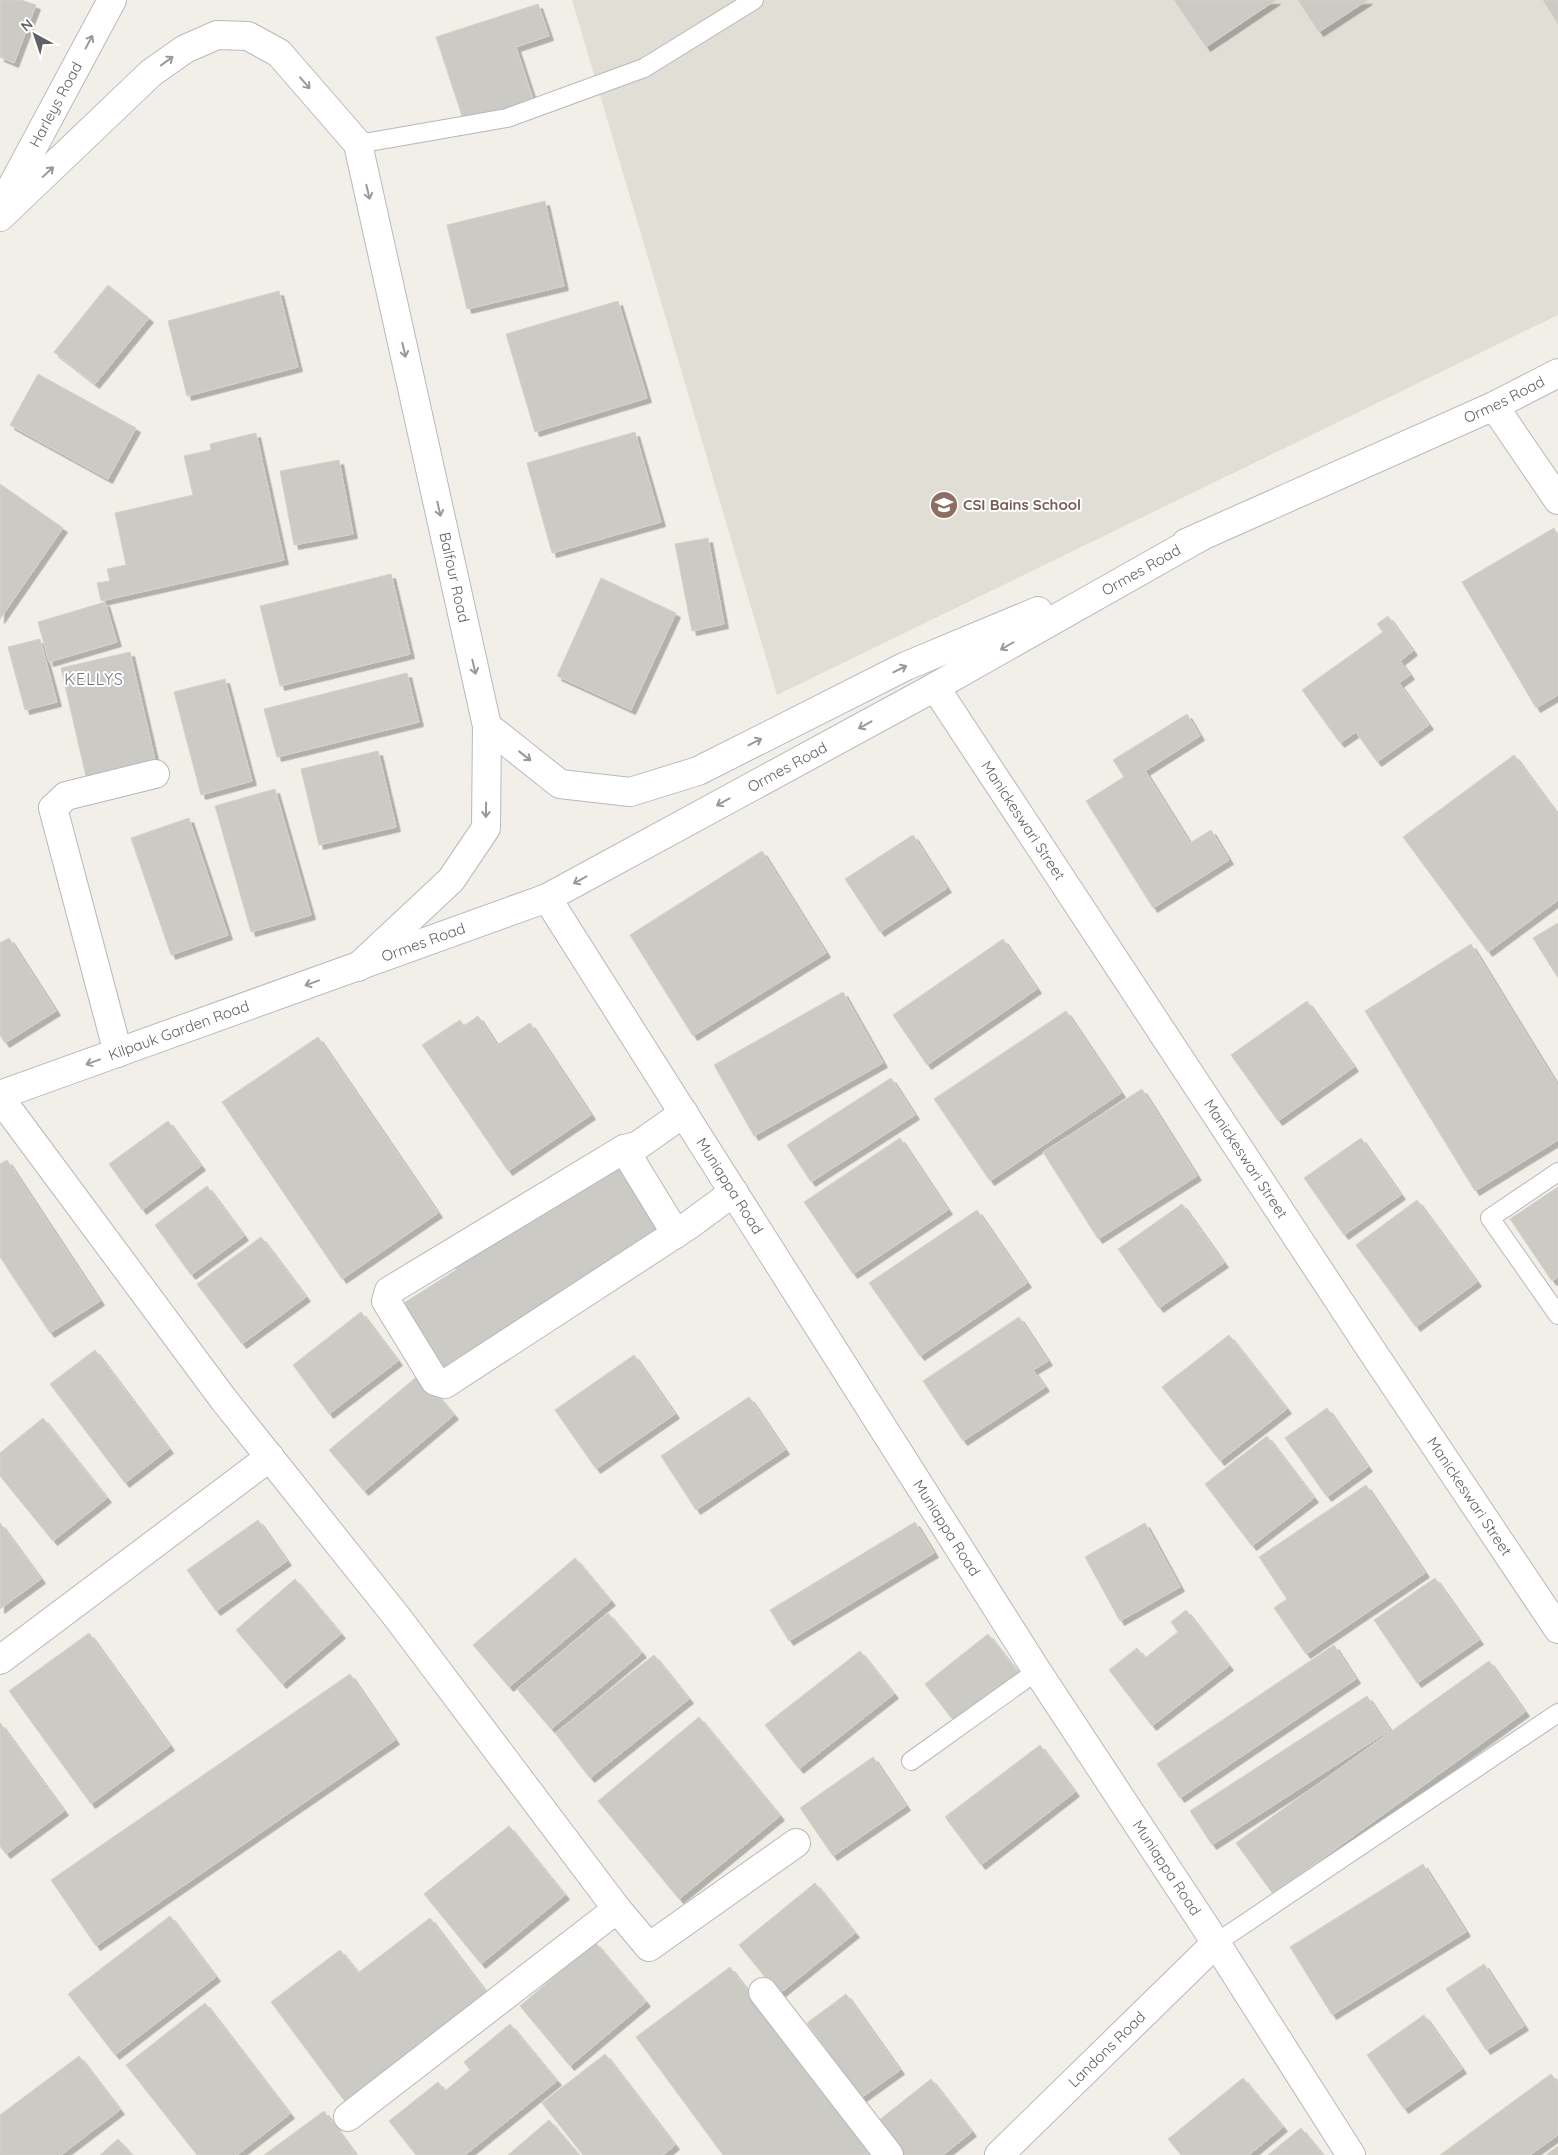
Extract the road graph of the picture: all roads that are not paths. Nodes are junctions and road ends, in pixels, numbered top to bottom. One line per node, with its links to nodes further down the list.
1 (112, 0): 4 (street, Harleys Road, one-way to 1)
2 (754, 0): 3 (lane)
3 (358, 144): 5 (street, one-way to 3); 11 (street, Balfour Road, one-way to 11)
4 (0, 208)
5 (0, 217)
6 (1558, 373): 7 (street, Ormes Road)
7 (1494, 406): 8 (street); 9 (street, Ormes Road)
8 (1558, 500)
9 (1202, 536): 10 (street, Ormes Road, one-way to 10); 11 (street, Ormes Road, one-way to 9)
10 (935, 687): 13 (street, Ormes Road, one-way to 13); 24 (street, Manickeswari Street)
11 (487, 726): 14 (street, Balfour Road, one-way to 14)
12 (155, 774): 15 (street)
13 (546, 898): 14 (street, Ormes Road); 17 (street, Muniappa Road)
14 (358, 967): 15 (street, Kilpauk Garden Road, one-way to 15)
15 (118, 1053): 16 (street, Kilpauk Garden Road, one-way to 16)
16 (0, 1096): 23 (street)
17 (684, 1113): 18 (street); 20 (street, Muniappa Road)
18 (624, 1149): 21 (street); 21 (street)
19 (1558, 1172): 22 (lane)
20 (734, 1192): 21 (street); 26 (street, Muniappa Road)
21 (676, 1234)
22 (1558, 1315)
23 (270, 1457): 25 (street); 30 (street)
24 (1558, 1629)
25 (0, 1660)
26 (1037, 1671): 28 (lane); 31 (street, Muniappa Road)
27 (1558, 1713): 31 (lane)
28 (911, 1761)
29 (796, 1843): 30 (street)
30 (617, 1910): 33 (street)
31 (1216, 1943): 35 (street, Landons Road); 36 (street, Muniappa Road)
32 (763, 1992): 34 (street)
33 (348, 2117)
34 (889, 2155)
35 (999, 2155)
36 (1351, 2155)

